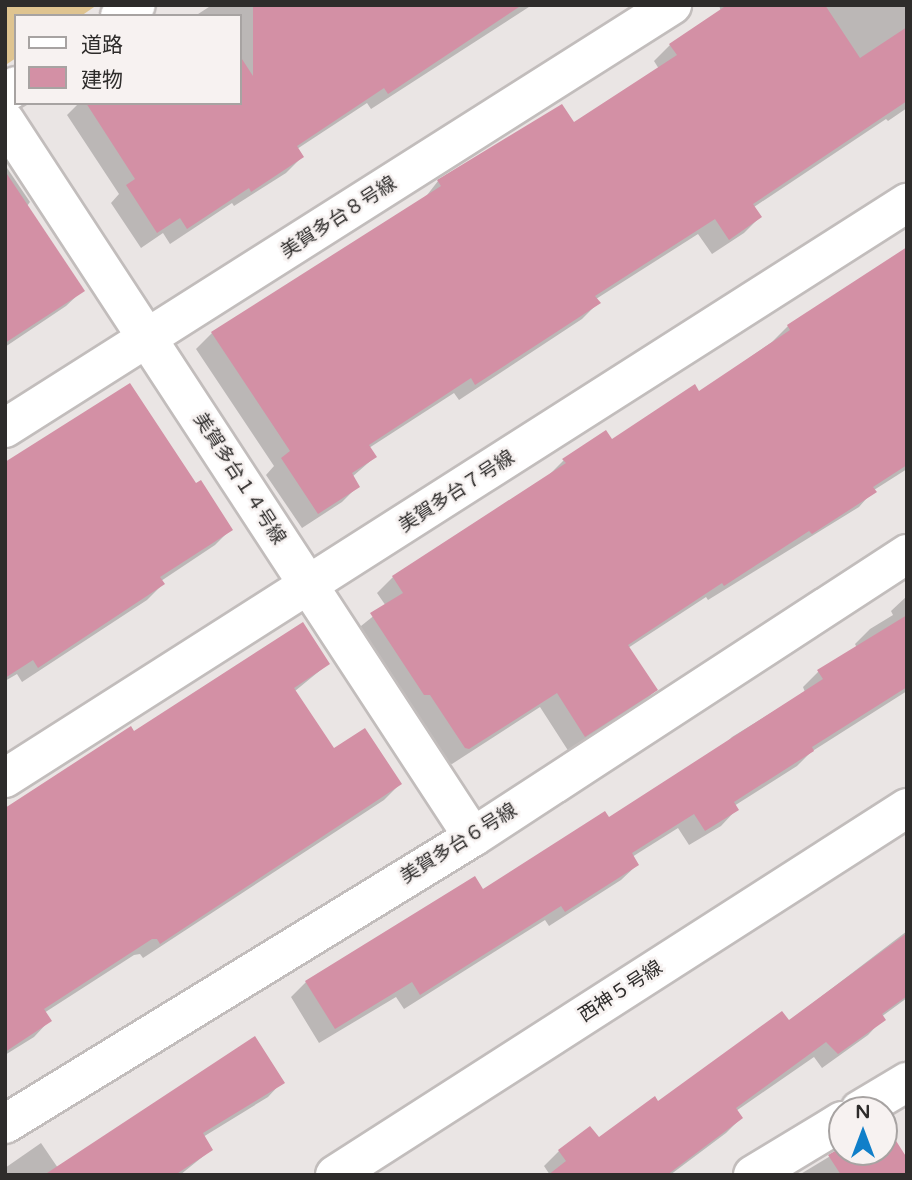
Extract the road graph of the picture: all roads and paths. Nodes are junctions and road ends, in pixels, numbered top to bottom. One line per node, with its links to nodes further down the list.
1 (672, 5): 4 (street, 美賀多台８号線)
2 (5, 121): 4 (street, 美賀多台１４号線)
3 (907, 204): 7 (street, 美賀多台７号線)
4 (148, 340): 5 (street, 美賀多台８号線); 7 (street, 美賀多台１４号線)
5 (5, 428)
6 (907, 554): 10 (street, 美賀多台６号線)
7 (309, 586): 8 (street, 美賀多台７号線); 10 (street, 美賀多台１４号線)
8 (5, 778)
9 (907, 808): 15 (street, 西神５号線)
10 (473, 836): 13 (street, 美賀多台６号線)
11 (907, 1082): 12 (street)
12 (884, 1096)
13 (5, 1124)
14 (828, 1130): 16 (street)
15 (335, 1175)
16 (754, 1175)

